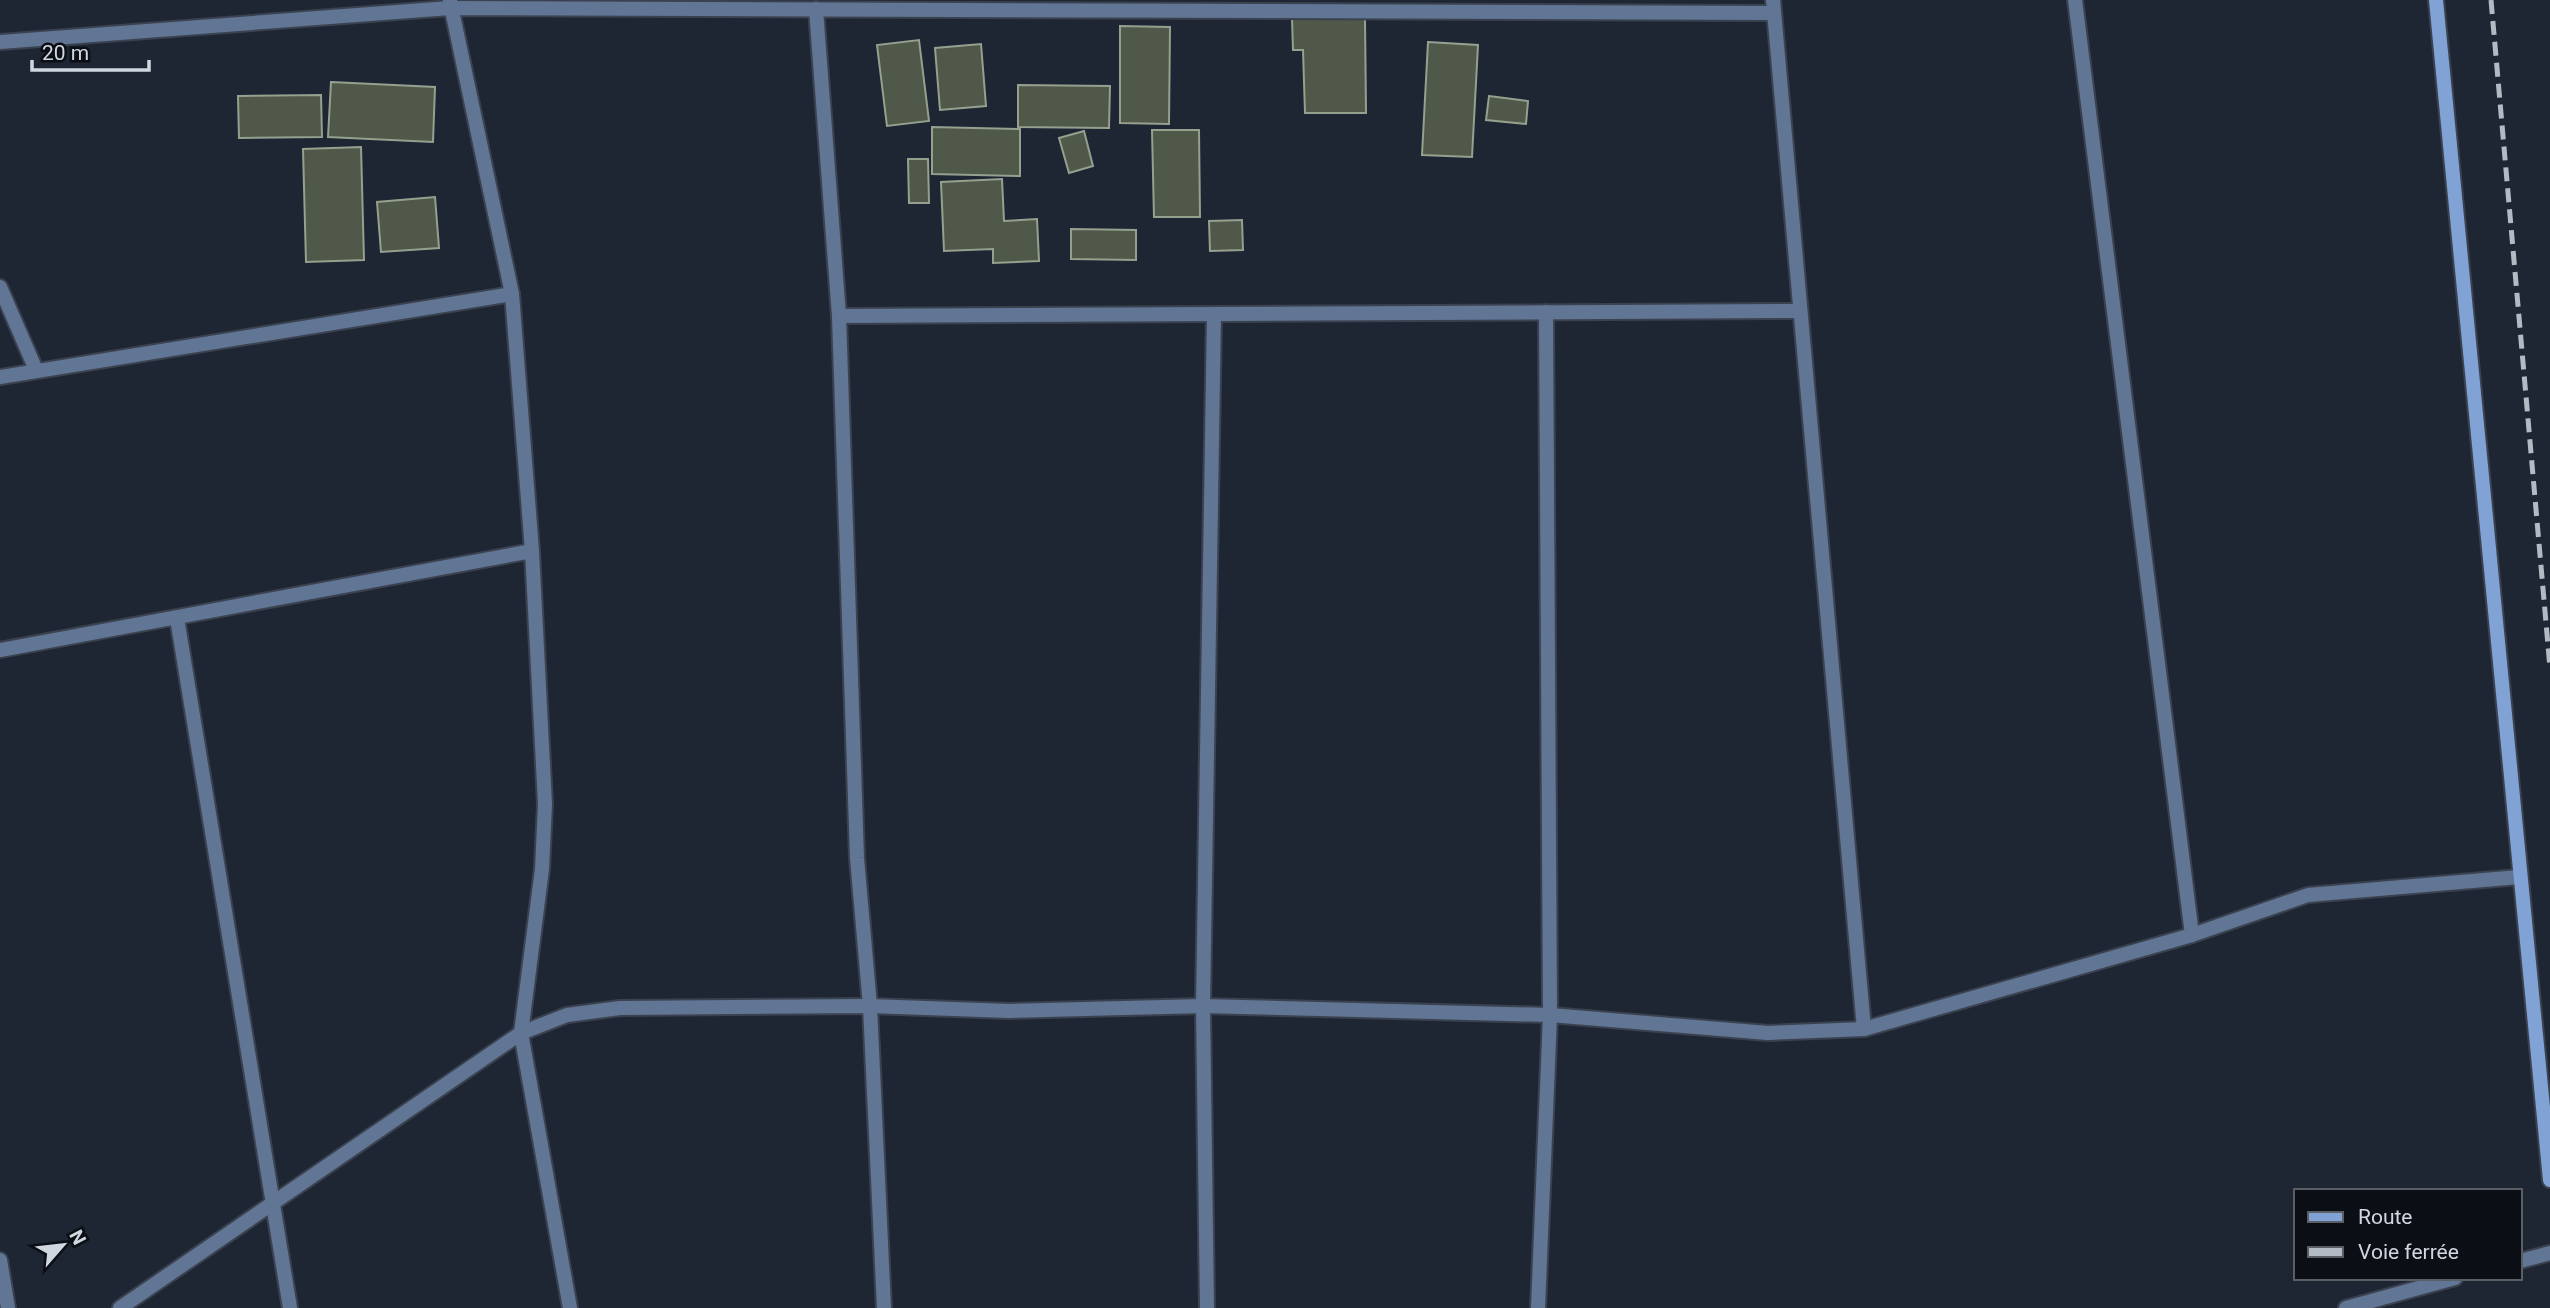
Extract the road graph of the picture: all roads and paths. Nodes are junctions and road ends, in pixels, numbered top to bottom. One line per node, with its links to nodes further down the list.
1 (2076, 0): 19 (street)
2 (2435, 0): 18 (main road)
3 (450, 4): 5 (street); 6 (street); 8 (street)
4 (1773, 6): 5 (street); 9 (street)
5 (816, 9): 12 (street)
6 (0, 42)
7 (0, 287): 13 (street)
8 (512, 293): 13 (street); 15 (street)
9 (1800, 311): 10 (street); 23 (street)
10 (1546, 312): 11 (street); 22 (street)
11 (1214, 314): 12 (street); 21 (street)
12 (839, 316): 20 (street)
13 (36, 370): 14 (street)
14 (0, 377)
15 (532, 551): 16 (street); 24 (street)
16 (177, 618): 17 (street); 26 (street)
17 (0, 650)
18 (2519, 877): 19 (street); 25 (main road)
19 (2192, 935): 23 (street)
20 (870, 1006): 21 (street); 24 (street); 35 (street)
21 (1203, 1006): 22 (street); 36 (street)
22 (1549, 1015): 23 (street); 37 (street)
23 (1864, 1029)
24 (521, 1033): 26 (street); 34 (street)
25 (2550, 1180)
26 (273, 1201): 32 (street); 33 (street)
27 (2550, 1252): 28 (street)
28 (2522, 1260)
29 (0, 1261): 31 (street)
30 (2448, 1280): 38 (street)
31 (8, 1308)
32 (120, 1308)
33 (290, 1308)
34 (570, 1308)
35 (884, 1308)
36 (1207, 1308)
37 (1538, 1308)
38 (2346, 1308)

